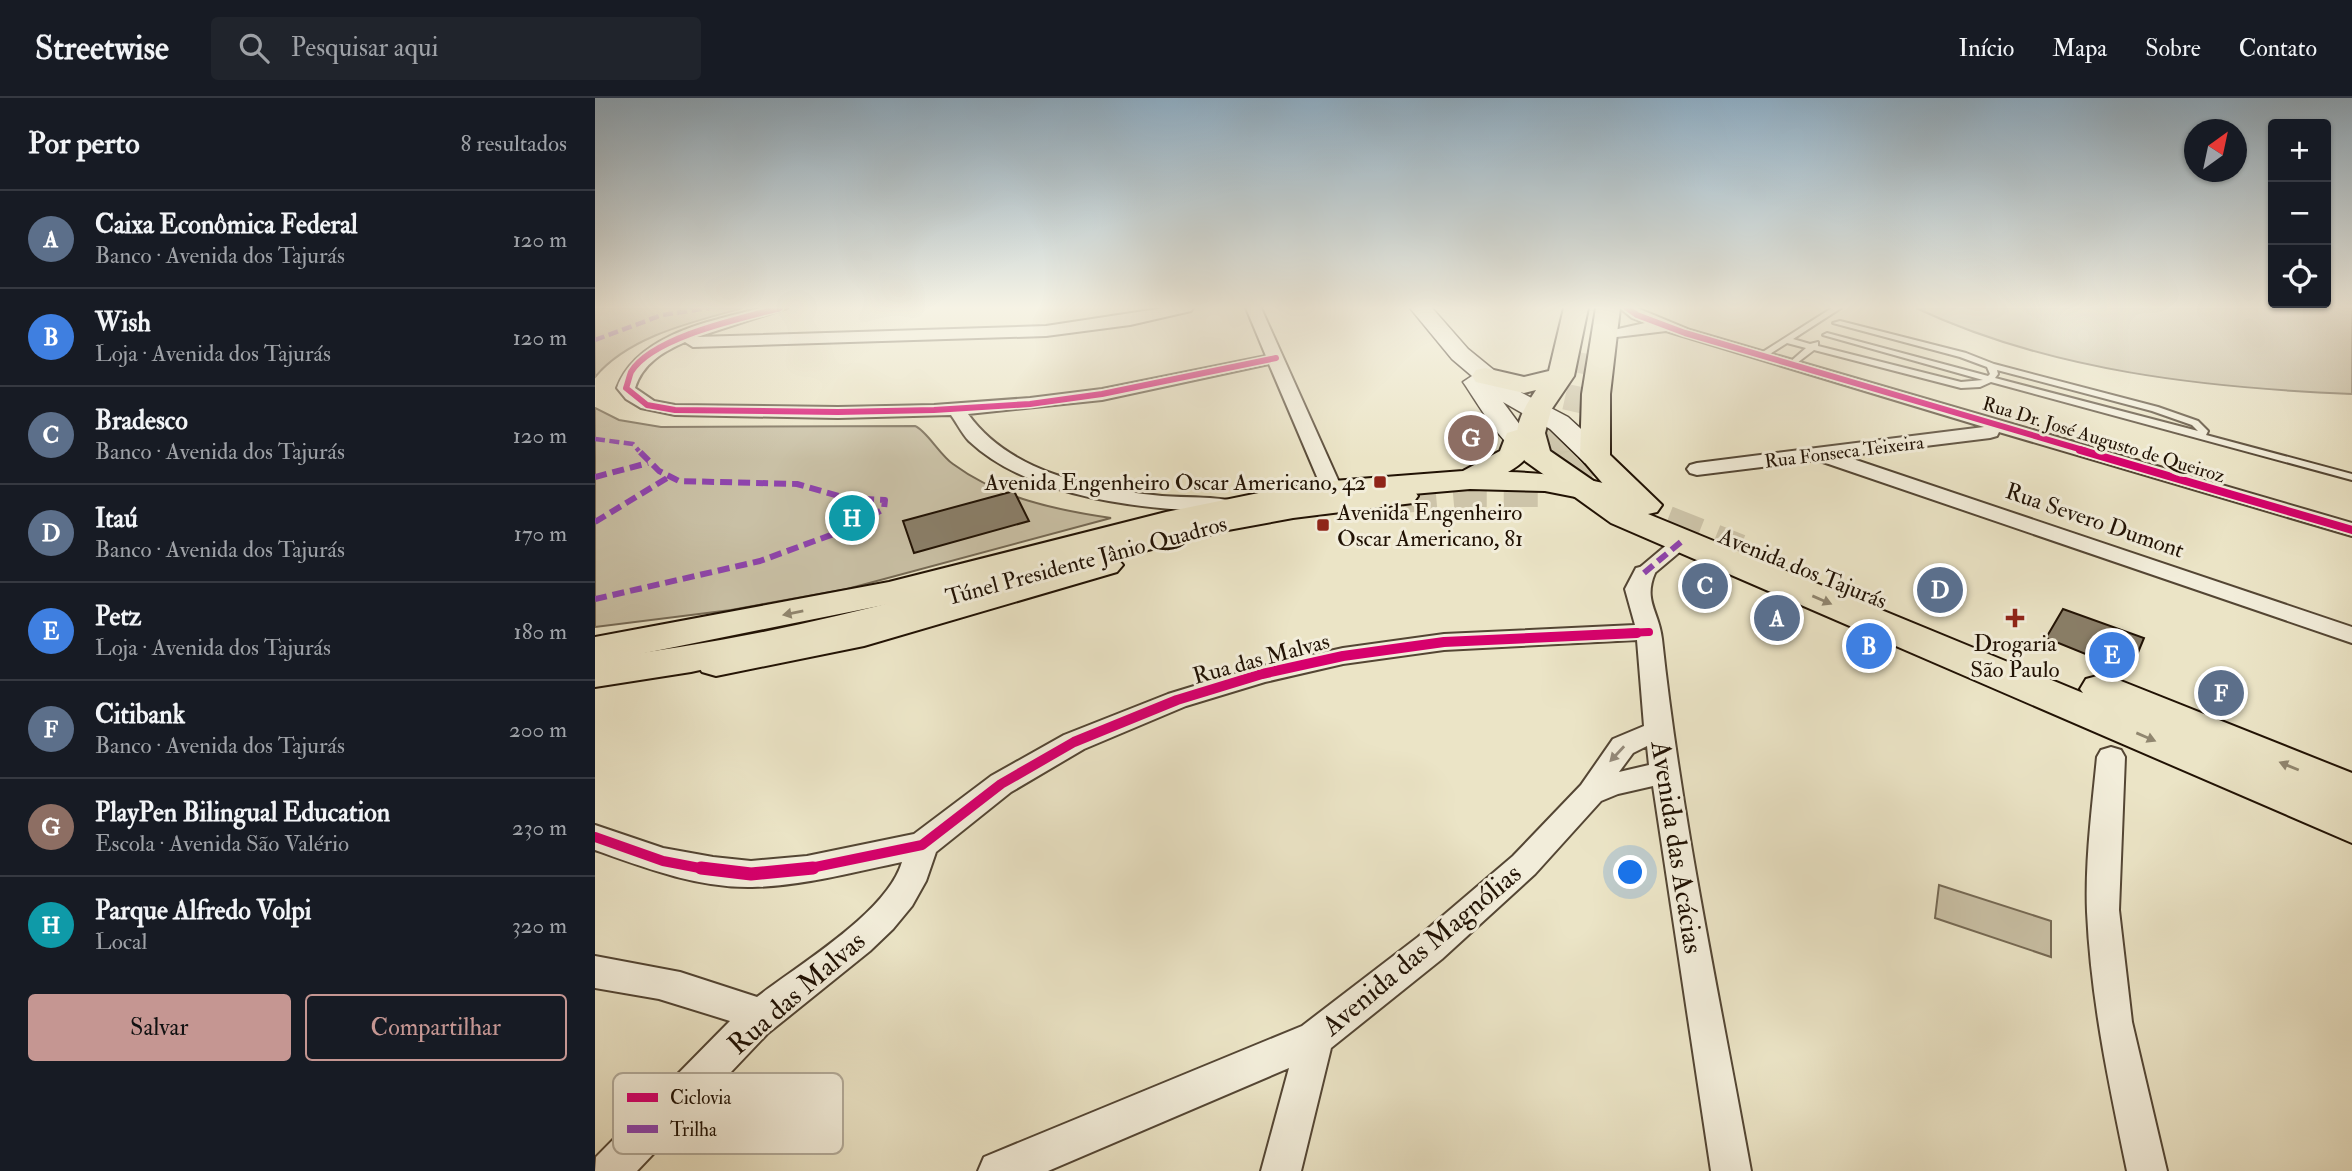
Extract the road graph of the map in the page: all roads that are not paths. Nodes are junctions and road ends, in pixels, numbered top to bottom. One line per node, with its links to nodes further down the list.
1 (647, 358): 18 (street)
2 (1276, 358): 18 (street); 28 (street)
3 (1462, 358): 24 (main road)
4 (1465, 358): 15 (main road)
5 (1565, 358): 14 (main road)
6 (1602, 358): 17 (main road)
7 (1773, 358): 12 (street, Rua Dr. José Augusto de Queiroz)
8 (1799, 358): 12 (lane)
9 (1855, 358): 16 (lane)
10 (1911, 358): 16 (lane)
11 (1971, 358): 13 (lane)
12 (1793, 364): 32 (street, Rua Dr. José Augusto de Queiroz)
13 (1991, 366): 16 (lane); 21 (lane)
14 (1562, 373): 15 (main road); 17 (main road); 19 (main road)
15 (1485, 376): 19 (main road)
16 (1990, 380): 21 (lane)
17 (1596, 394): 23 (main road)
18 (956, 409): 31 (street)
19 (1537, 410): 23 (main road); 24 (main road)
20 (1990, 432): 22 (street, Rua Fonseca Teixeira)
21 (2201, 436): 26 (lane)
22 (1822, 455): 25 (street, Rua Fonseca Teixeira); 36 (street, Rua Severo Dumont)
23 (1595, 457): 30 (main road)
24 (1524, 469): 27 (main road); 27 (main road); 30 (main road); 30 (main road); 40 (main road)
25 (1697, 469)
26 (2352, 477)
27 (1470, 480): 28 (main road)
28 (1333, 491): 31 (main road)
29 (1402, 496): 37 (main road, Túnel Presidente Jânio Quadros)
30 (1615, 501): 33 (main road, Avenida dos Tajurás); 44 (main road, Avenida dos Tajurás, one-way to 30)
31 (1162, 512): 38 (main road, one-way to 38)
32 (2352, 530)
33 (1682, 541): 34 (street, Avenida das Acácias); 46 (main road, Avenida dos Tajurás, one-way to 46)
34 (1644, 573): 35 (street, Avenida das Acácias)
35 (1649, 632): 41 (street, Avenida das Acácias); 48 (street, Rua das Malvas)
36 (2352, 635)
37 (774, 643): 39 (main road, Túnel Presidente Jânio Quadros); 40 (main road, Túnel Presidente Jânio Quadros)
38 (595, 650)
39 (595, 664)
40 (595, 674)
41 (1658, 731): 43 (street, Avenida das Acácias); 45 (street, Avenida das Magnólias, one-way to 45)
42 (2111, 757): 58 (street)
43 (1666, 772): 45 (street, Avenida das Magnólias); 57 (street, Avenida das Acácias)
44 (2352, 792)
45 (1591, 793): 51 (street, Avenida das Magnólias)
46 (2352, 824)
47 (595, 837): 48 (street)
48 (922, 845): 50 (street, Rua das Malvas)
49 (595, 972): 50 (street)
50 (761, 1016): 52 (street, Rua das Malvas)
51 (1315, 1038): 55 (street, Avenida das Magnólias); 56 (street)
52 (705, 1073)
53 (627, 1154): 54 (street, Rua das Malvas)
54 (610, 1171)
55 (998, 1171)
56 (1281, 1171)
57 (1731, 1171)
58 (2147, 1171)

